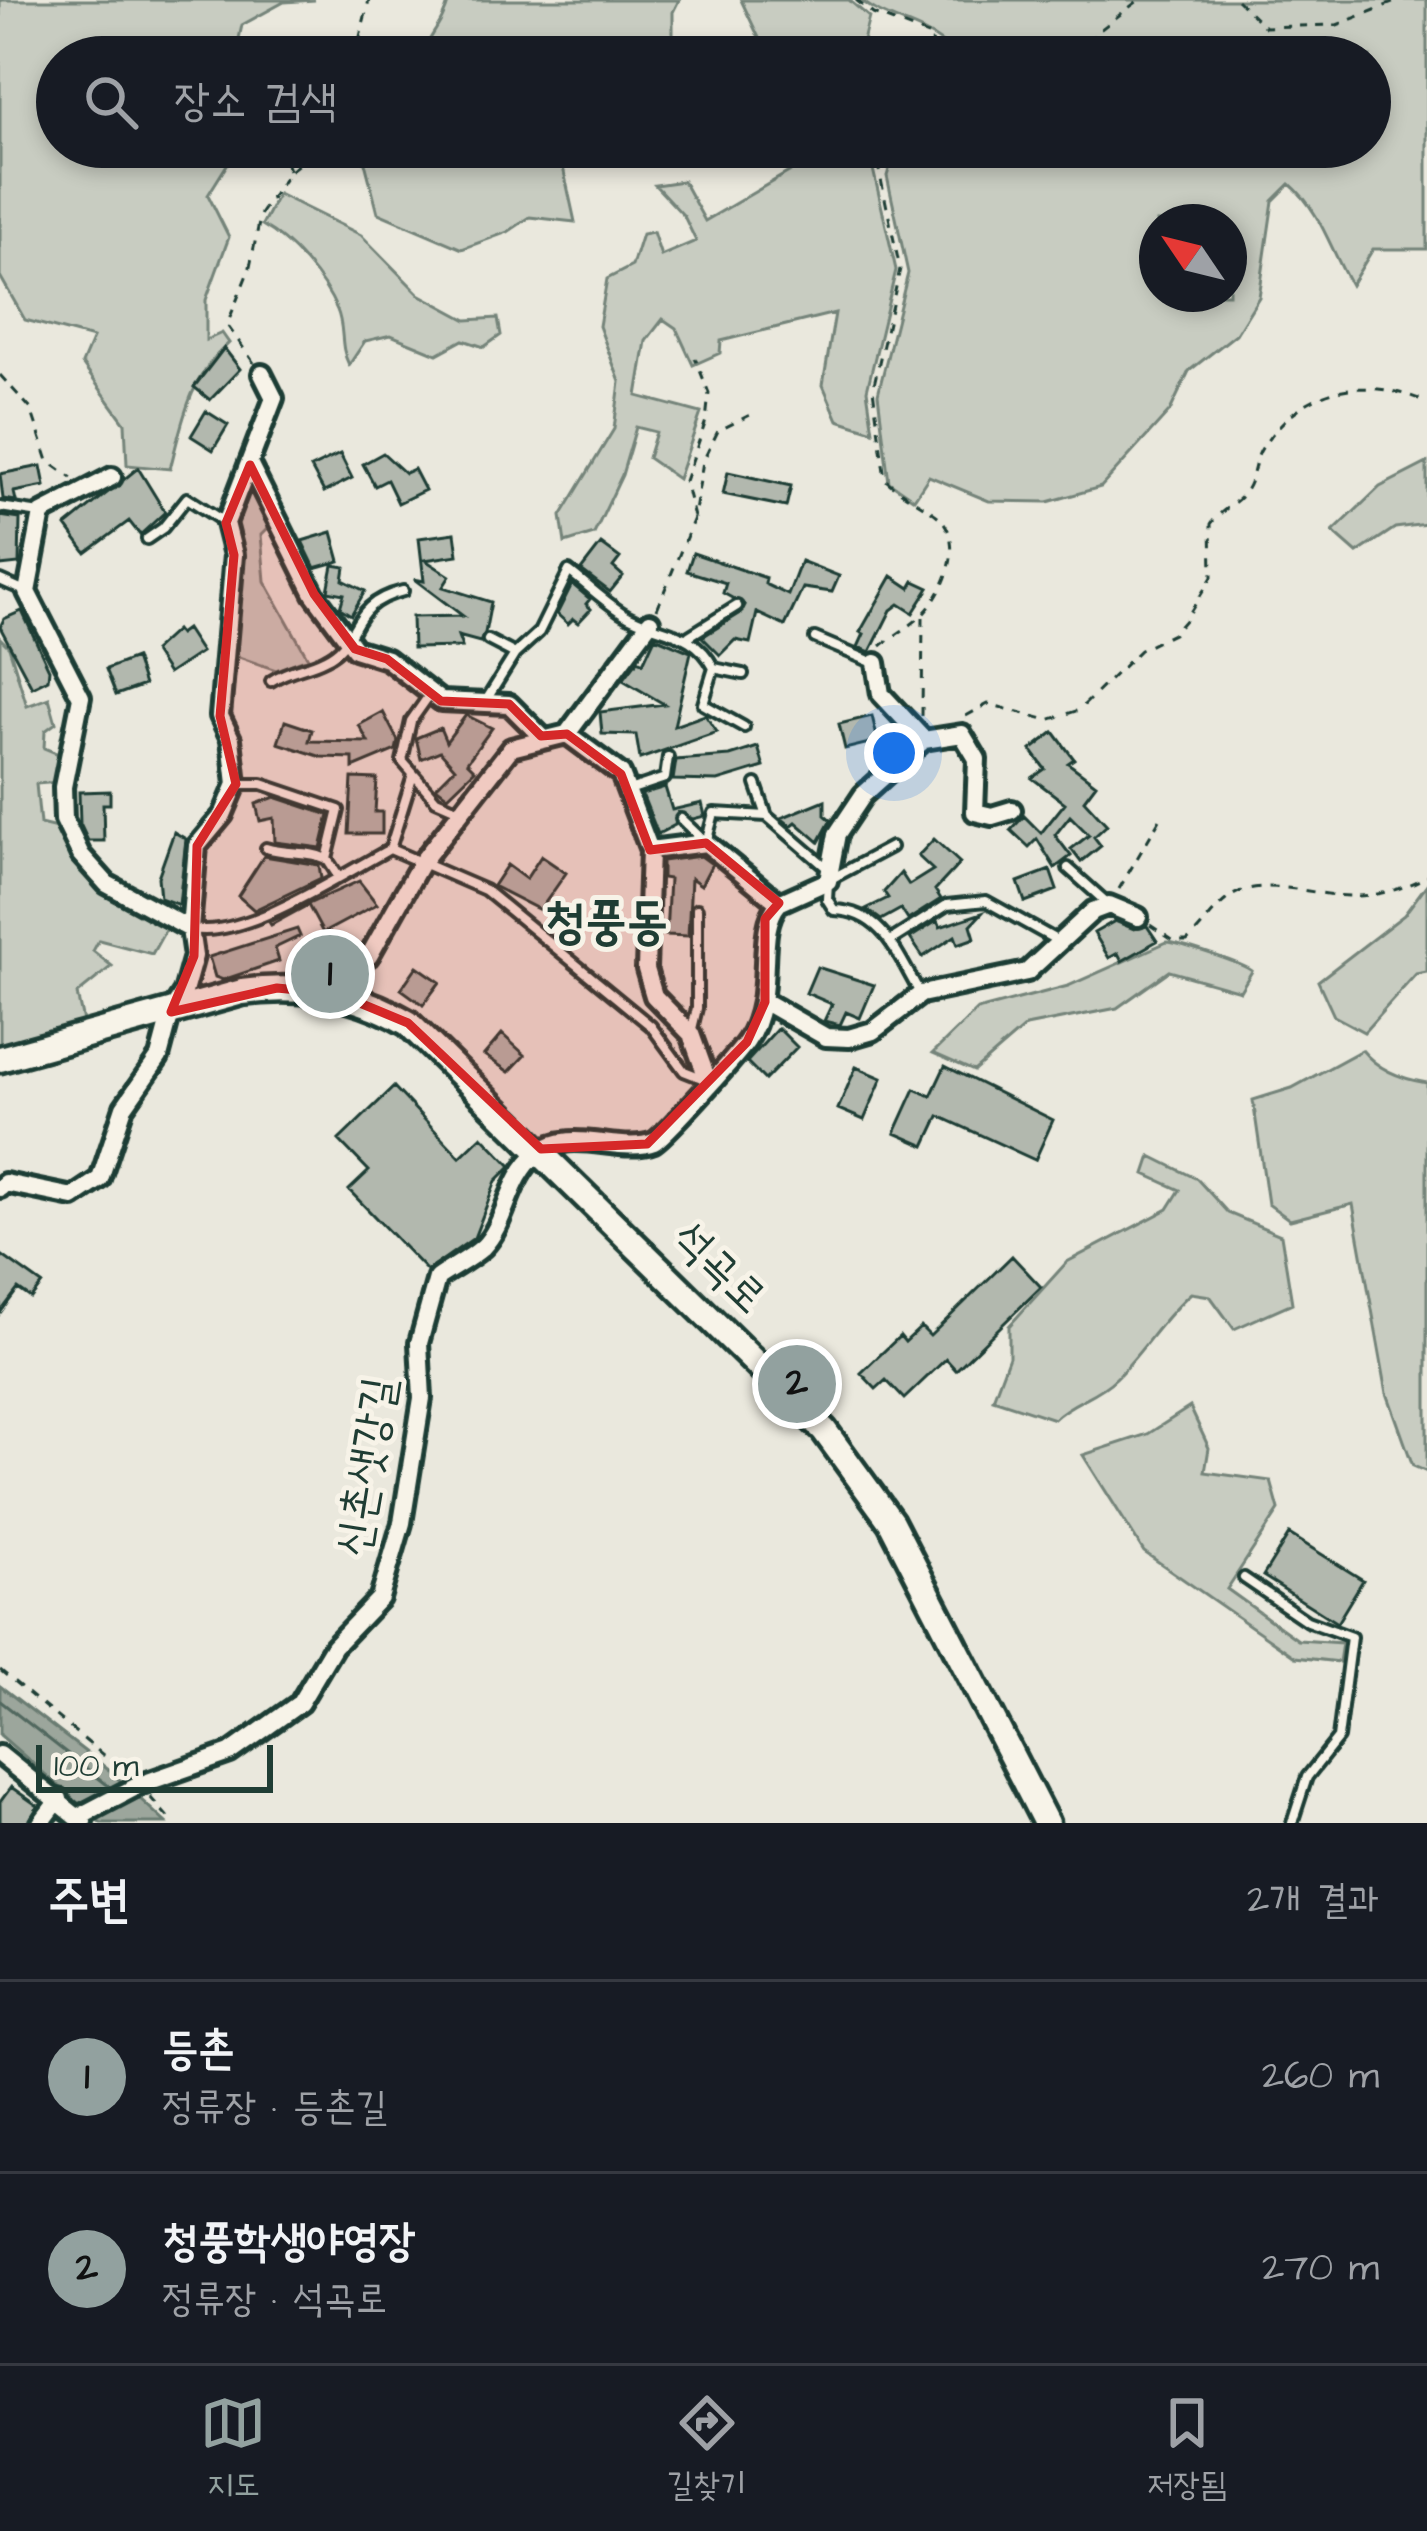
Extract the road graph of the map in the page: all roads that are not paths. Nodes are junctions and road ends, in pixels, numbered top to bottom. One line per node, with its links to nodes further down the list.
1 (262, 374): 2 (street)
2 (250, 465): 6 (street); 15 (street)
3 (112, 477): 5 (street)
4 (0, 507): 5 (lane)
5 (42, 513): 10 (street)
6 (226, 523): 7 (lane); 30 (street)
7 (146, 539)
8 (0, 580): 10 (lane)
9 (403, 591): 15 (lane)
10 (27, 592): 51 (street)
11 (737, 606): 13 (lane)
12 (650, 622): 13 (lane); 17 (lane); 25 (street)
13 (689, 636): 19 (lane)
14 (815, 638): 18 (lane)
15 (347, 639): 21 (lane); 22 (street)
16 (488, 640): 17 (lane)
17 (515, 653): 23 (lane)
18 (876, 663): 27 (street)
19 (714, 668): 20 (lane); 24 (lane)
20 (743, 674)
21 (271, 681)
22 (431, 693): 23 (street); 29 (lane)
23 (484, 703): 26 (street)
24 (744, 727)
25 (567, 734): 26 (street); 32 (street)
26 (541, 736): 33 (street)
27 (923, 740): 34 (street); 46 (street)
28 (668, 757): 32 (lane)
29 (413, 774): 33 (lane); 40 (lane)
30 (236, 784): 42 (lane); 51 (street)
31 (756, 784): 35 (lane)
32 (627, 790): 41 (street)
33 (459, 810): 43 (street)
34 (1012, 810)
35 (767, 816): 37 (lane); 46 (lane)
36 (681, 819): 37 (lane)
37 (706, 843): 41 (street); 47 (street)
38 (892, 847): 46 (lane)
39 (266, 848): 42 (lane)
40 (390, 849): 43 (lane); 45 (lane)
41 (650, 850): 58 (street)
42 (328, 860): 45 (lane)
43 (421, 863): 54 (street); 60 (lane)
44 (1068, 868): 48 (lane)
45 (338, 876): 51 (lane)
46 (828, 880): 47 (street); 52 (lane)
47 (779, 903): 56 (street)
48 (1108, 905): 50 (street); 53 (street)
49 (697, 909): 58 (lane)
50 (1138, 917)
51 (190, 928): 57 (street)
52 (890, 940): 53 (lane); 55 (lane)
53 (1058, 941): 55 (street)
54 (338, 994): 57 (street, 석곡로); 61 (street, 석곡로)
55 (921, 994): 56 (street)
56 (765, 1002): 60 (street)
57 (170, 1012): 59 (street, 석곡로); 62 (street)
58 (691, 1034): 60 (street)
59 (0, 1059)
60 (708, 1081): 61 (street)
61 (541, 1149): 66 (street, 신촌샛강길); 68 (street, 석곡로)
62 (0, 1188)
63 (1244, 1578): 69 (lane)
64 (0, 1755): 65 (street, 신촌샛강길)
65 (59, 1798): 66 (street, 신촌샛강길); 67 (street)
66 (82, 1818)
67 (41, 1823)
68 (1046, 1823)
69 (1292, 1823)

